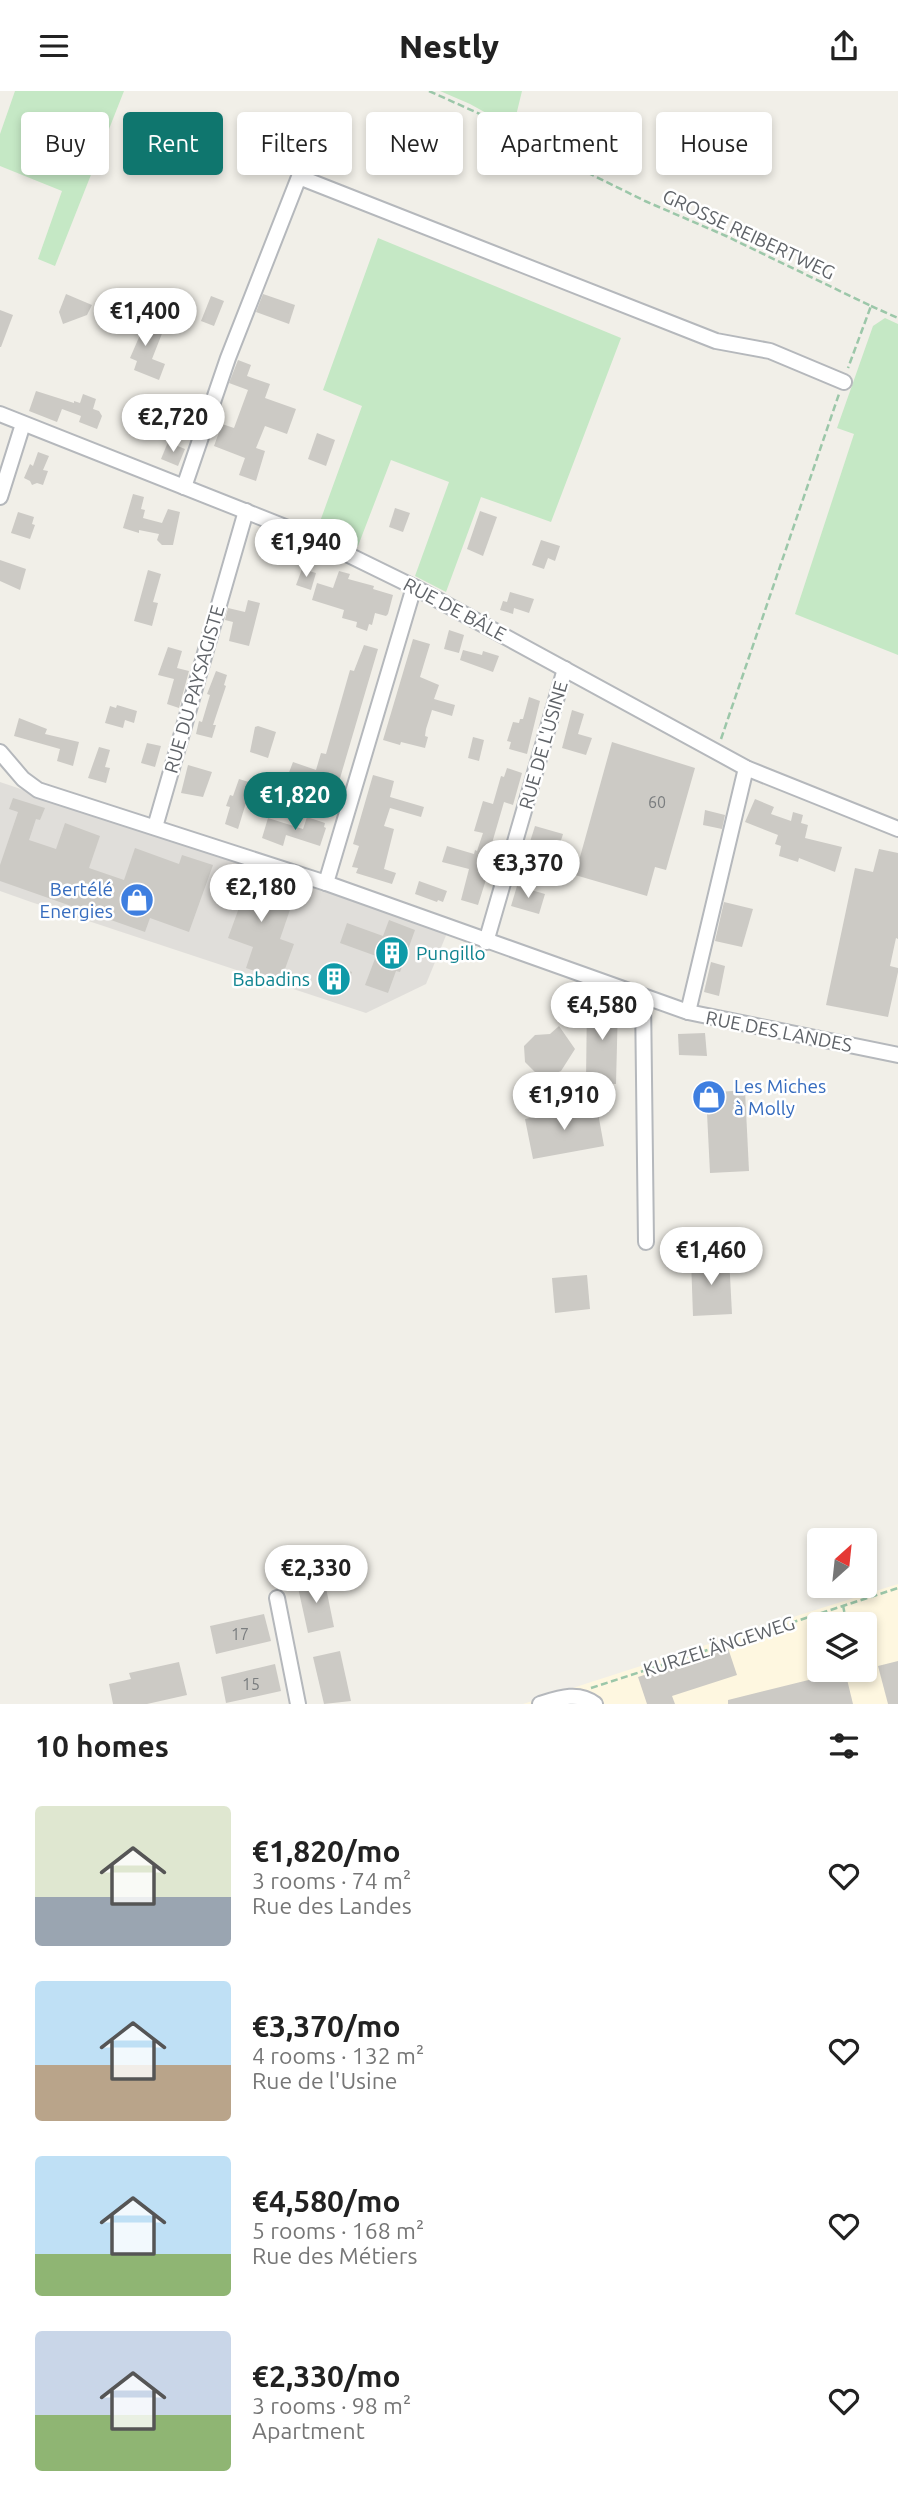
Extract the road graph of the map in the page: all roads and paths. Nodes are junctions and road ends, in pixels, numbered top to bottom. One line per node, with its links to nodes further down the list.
1 (429, 91): 2 (path, GROSSE REIBERTWEG)
2 (871, 306): 3 (path, GROSSE REIBERTWEG); 4 (path)
3 (898, 318)
4 (844, 382): 7 (street); 13 (path)
5 (0, 414): 6 (street, RUE DE BÂLE)
6 (23, 424): 7 (street, RUE DE BÂLE); 8 (street)
7 (184, 487): 9 (street, RUE DE BÂLE)
8 (0, 496)
9 (246, 511): 10 (street, RUE DE BÂLE); 15 (street, RUE DU PAYSAGISTE)
10 (414, 587): 11 (street, RUE DE BÂLE); 17 (street)
11 (565, 669): 13 (street, RUE DE BÂLE); 18 (street, RUE DE L'USINE)
12 (0, 752): 15 (street, RUE DES LANDES)
13 (716, 752): 14 (street, RUE DE BÂLE)
14 (746, 768): 16 (street, RUE DE BÂLE); 20 (street)
15 (155, 827): 17 (street, RUE DES LANDES)
16 (898, 829)
17 (326, 883): 18 (street, RUE DES LANDES)
18 (486, 942): 19 (street, RUE DES LANDES)
19 (643, 997): 20 (street, RUE DES LANDES); 22 (street)
20 (688, 1012): 21 (street, RUE DES LANDES)
21 (897, 1050)
22 (646, 1242)
23 (898, 1588): 25 (path, KURZELÄNGEWEG)
24 (277, 1598): 28 (street)
25 (842, 1605): 26 (path); 27 (path, KURZELÄNGEWEG)
26 (844, 1612)
27 (587, 1689)
28 (298, 1704)
29 (540, 1704): 30 (street)
30 (596, 1704)

